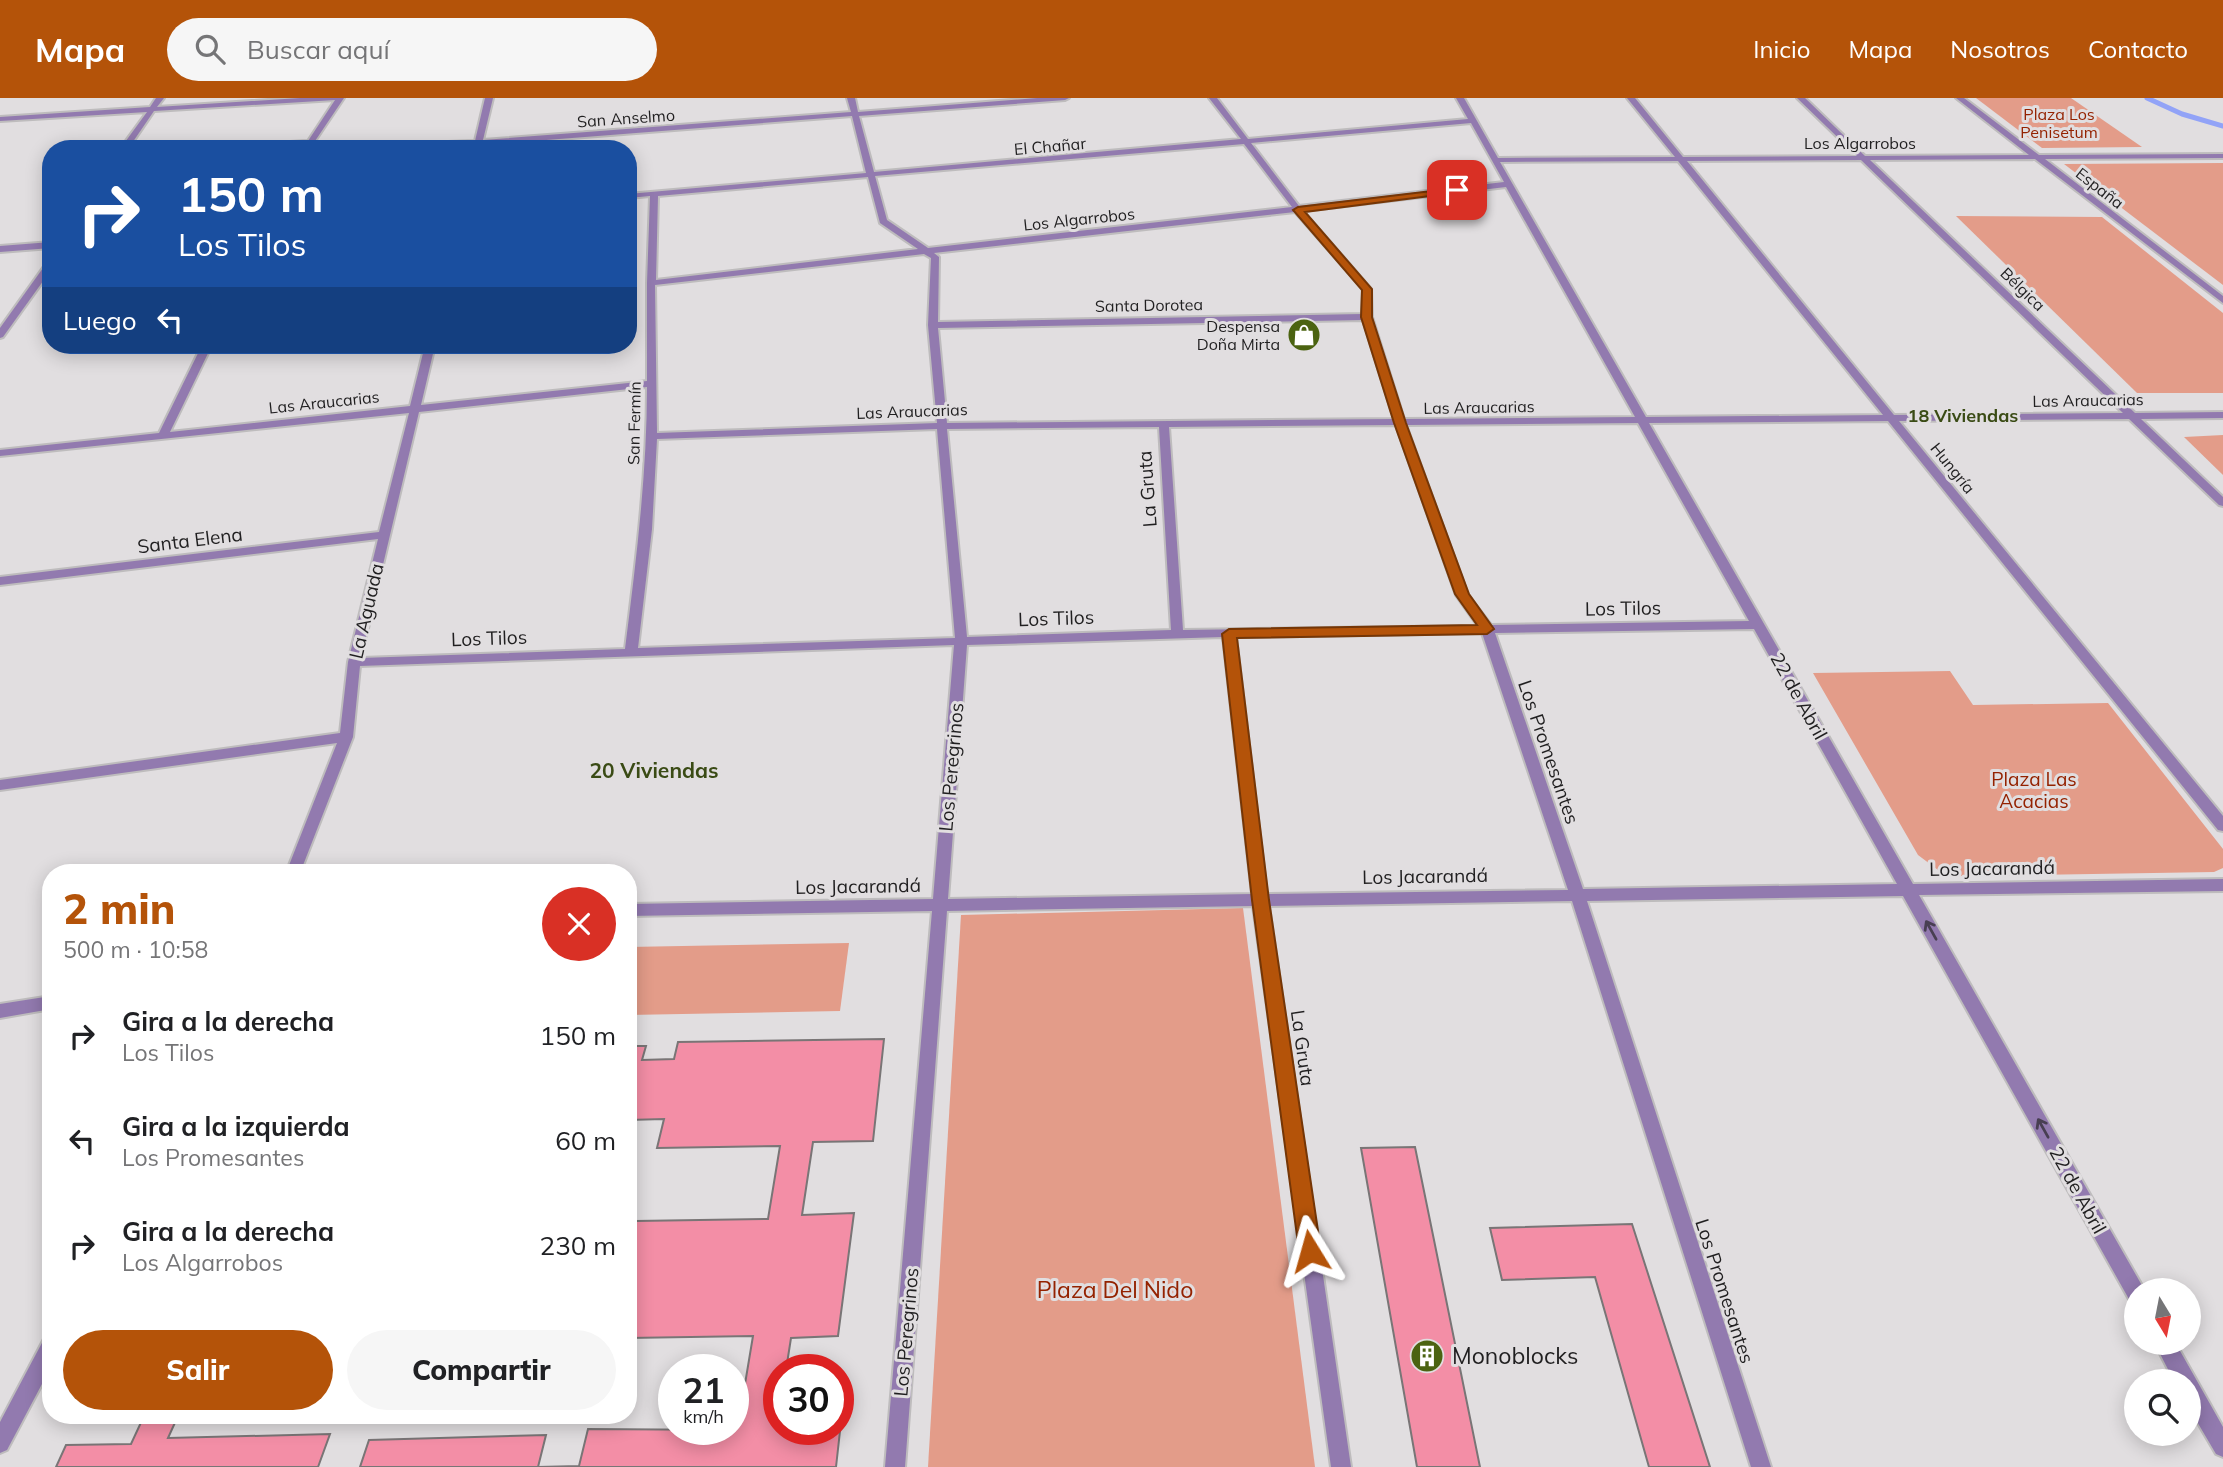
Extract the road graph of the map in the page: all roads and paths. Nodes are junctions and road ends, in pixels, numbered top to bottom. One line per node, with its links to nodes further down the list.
1 (160, 98): 12 (street)
2 (334, 98): 12 (street)
3 (340, 98): 17 (street)
4 (489, 98): 18 (street)
5 (851, 98): 13 (street)
6 (1065, 98): 13 (street, San Anselmo)
7 (1213, 98): 20 (street, Los Promesantes)
8 (1460, 98): 15 (street, 22 de Abril)
9 (1631, 98): 24 (street, Hungría)
10 (1801, 98): 23 (street, Bélgica)
11 (1960, 98): 21 (street, España)
12 (153, 109): 14 (street); 16 (street)
13 (856, 115): 19 (street, San Anselmo); 26 (street)
14 (0, 119)
15 (1474, 121): 20 (street, El Chañar); 25 (street, 22 de Abril)
16 (131, 140)
17 (313, 140)
18 (478, 140)
19 (550, 140)
20 (1248, 142): 26 (street, El Chañar); 30 (street, Los Promesantes)
21 (2036, 156): 22 (street, Los Algarrobos); 23 (street, Los Algarrobos); 36 (street, España)
22 (2223, 156)
23 (1864, 157): 24 (street, Los Algarrobos); 45 (street, Bélgica)
24 (1681, 159): 25 (street, Los Algarrobos); 46 (street, Hungría)
25 (1497, 160): 27 (street, 22 de Abril)
26 (873, 176): 28 (street, El Chañar); 33 (street)
27 (1510, 184): 30 (street, Los Algarrobos); 47 (street, 22 de Abril)
28 (654, 194): 29 (street, El Chañar); 35 (street, San Fermín)
29 (637, 195)
30 (1298, 210): 33 (street, Los Algarrobos); 37 (street, Los Promesantes)
31 (42, 246): 32 (street)
32 (0, 249)
33 (924, 249): 35 (street, Los Algarrobos); 38 (street, Los Peregrinos)
34 (42, 276): 39 (street)
35 (651, 283): 42 (street, San Fermín)
36 (2223, 300)
37 (1367, 317): 38 (street, Santa Dorotea); 48 (street, Los Promesantes)
38 (933, 325): 50 (street, Los Peregrinos)
39 (0, 335)
40 (203, 354): 51 (street)
41 (428, 354): 43 (street, La Aguada)
42 (651, 384): 43 (street, Las Araucarias); 52 (street, San Fermín)
43 (414, 409): 51 (street, Las Araucarias); 55 (street, La Aguada)
44 (2223, 415): 45 (street, Las Araucarias)
45 (2131, 416): 46 (street, Las Araucarias); 54 (street, Bélgica)
46 (1891, 418): 47 (street, Las Araucarias); 66 (street, Hungría)
47 (1644, 421): 48 (street, Las Araucarias); 57 (street, 22 de Abril)
48 (1400, 423): 49 (street, Las Araucarias); 58 (street, Los Promesantes)
49 (1164, 424): 50 (street, Las Araucarias); 59 (street, La Gruta)
50 (940, 426): 52 (street, Las Araucarias); 61 (street, Los Peregrinos)
51 (163, 436): 53 (street, Las Araucarias)
52 (652, 436): 62 (street, San Fermín)
53 (0, 453)
54 (2223, 503)
55 (383, 535): 56 (street, Santa Elena); 63 (street, La Aguada)
56 (0, 580)
57 (1759, 625): 58 (street, Los Tilos); 69 (street, 22 de Abril)
58 (1487, 629): 60 (street, Los Tilos); 70 (street, Los Promesantes)
59 (1177, 634): 60 (street, Los Tilos); 61 (street, Los Tilos)
60 (1229, 634): 71 (street, La Gruta)
61 (961, 640): 62 (street, Los Tilos); 72 (street, Los Peregrinos)
62 (631, 652): 63 (street, Los Tilos)
63 (354, 662): 64 (street, La Aguada)
64 (346, 737): 65 (street); 67 (street, La Aguada)
65 (0, 785)
66 (2223, 826)
67 (297, 864)
68 (2223, 885): 69 (street, Los Jacarandá)
69 (1909, 891): 70 (street, Los Jacarandá); 76 (street, 22 de Abril, one-way to 69)
70 (1577, 894): 71 (street, Los Jacarandá); 83 (street, Los Promesantes)
71 (1260, 900): 72 (street, Los Jacarandá); 82 (street, La Gruta)
72 (940, 906): 73 (street, Los Jacarandá); 81 (street, Los Peregrinos)
73 (637, 911)
74 (42, 1004): 75 (street)
75 (0, 1011)
76 (2127, 1278)
77 (42, 1363): 79 (street)
78 (2201, 1409): 80 (street)
79 (0, 1443)
80 (2223, 1447)
81 (895, 1467)
82 (1341, 1467)
83 (1761, 1467)

